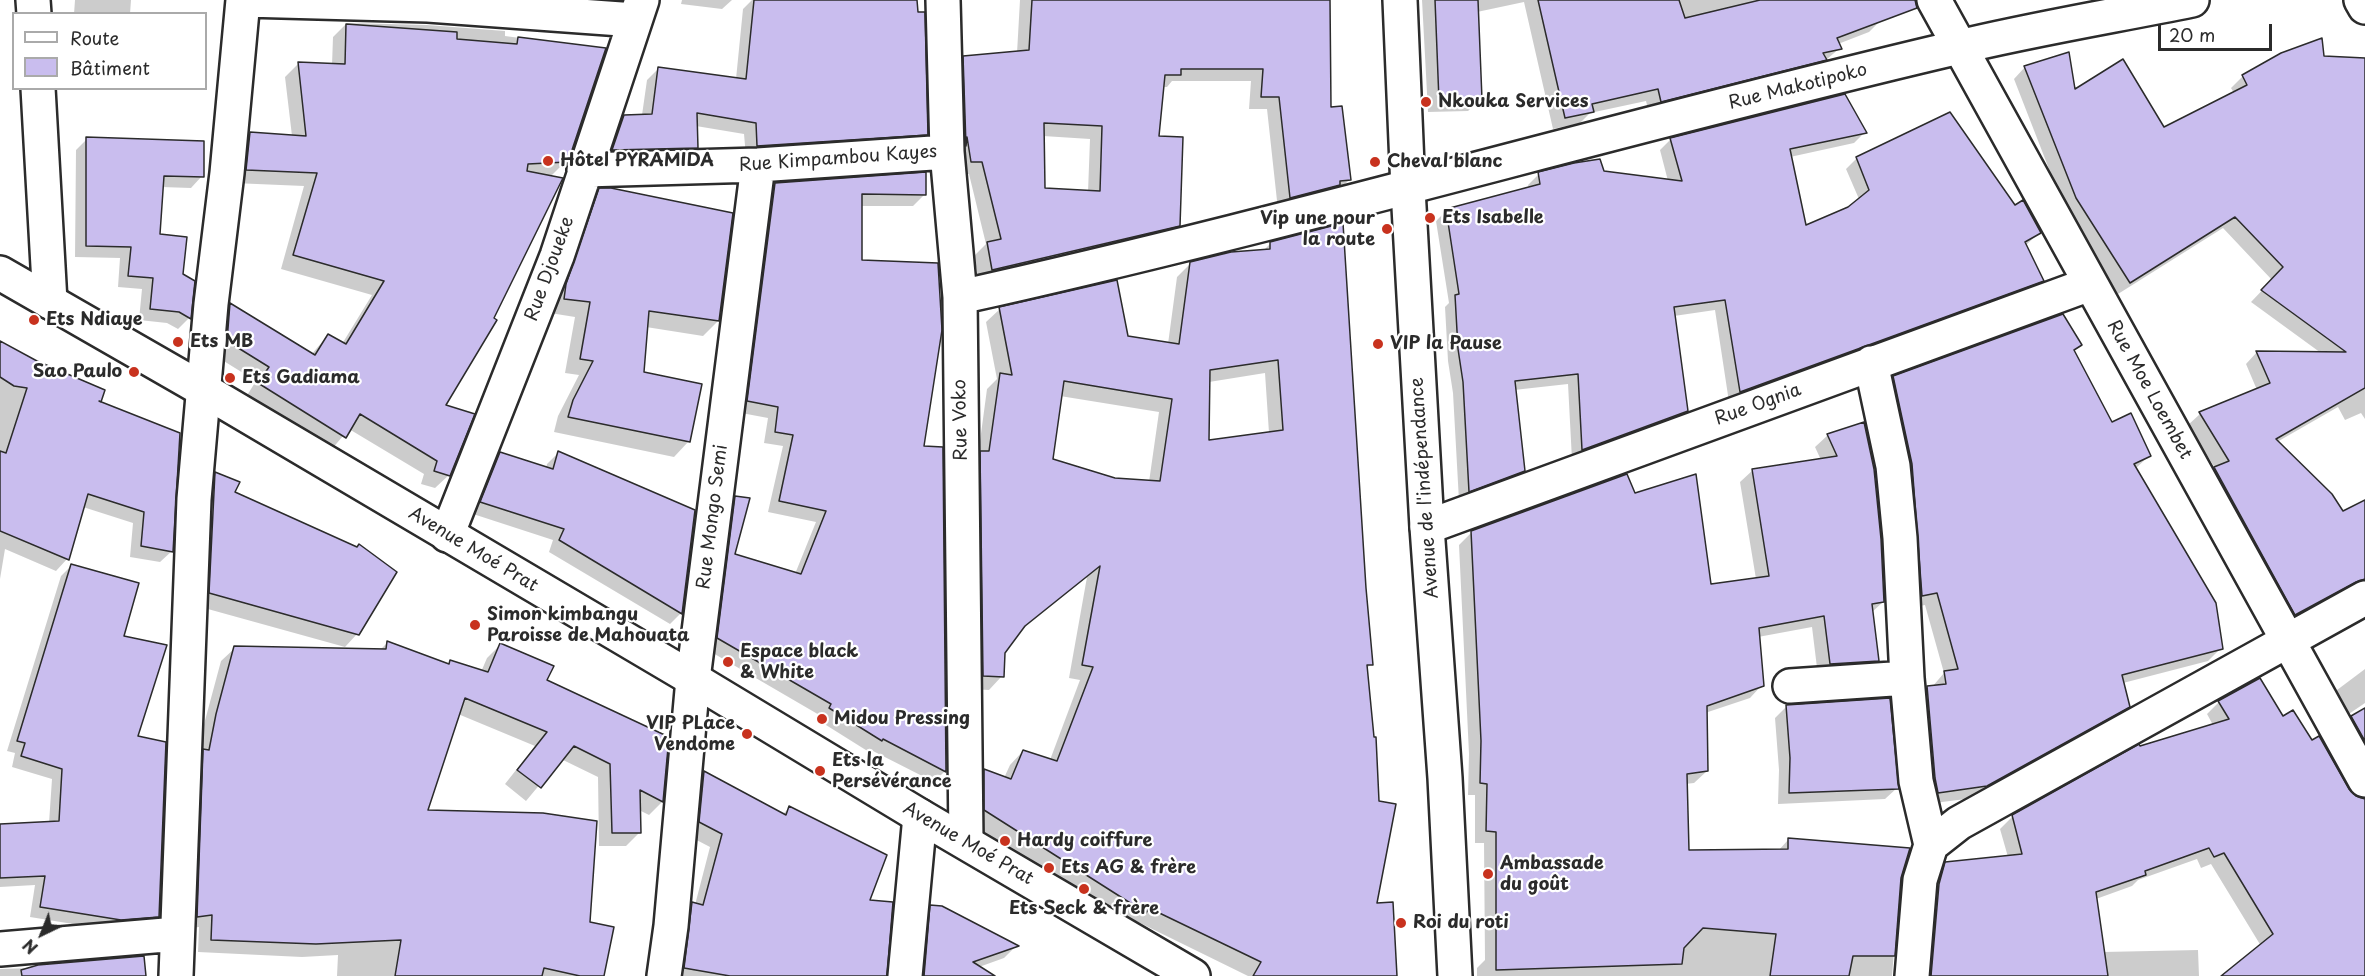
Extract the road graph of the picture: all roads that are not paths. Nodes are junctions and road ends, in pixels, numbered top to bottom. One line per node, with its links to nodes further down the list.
1 (244, 0): 7 (street); 21 (street)
2 (944, 0): 12 (street, Rue Voko)
3 (1400, 0): 15 (street, Avenue de l'indépendance)
4 (1934, 0): 10 (street, Rue Moe Loembet)
5 (2192, 0): 10 (street, Rue Makotipoko)
6 (2361, 0): 8 (street)
7 (428, 3): 9 (street)
8 (2365, 7)
9 (638, 10): 14 (street, Rue Djoueke)
10 (1958, 47): 15 (street, Rue Makotipoko); 17 (street, Rue Moe Loembet)
11 (38, 90): 19 (street)
12 (947, 152): 13 (street, Rue Kimpambou Kayes); 18 (street, Rue Voko)
13 (758, 165): 14 (street, Rue Kimpambou Kayes); 27 (street, Rue Mongo Semi)
14 (584, 170): 23 (street, Rue Djoueke)
15 (1408, 189): 18 (street, Rue Makotipoko); 22 (street, Avenue de l'indépendance)
16 (0, 273): 19 (street, Avenue Moé Prat)
17 (2090, 284): 20 (street, Rue Ognia); 25 (street, Rue Moe Loembet)
18 (960, 297): 31 (street, Rue Voko)
19 (50, 302): 21 (street, Avenue Moé Prat)
20 (1870, 363): 22 (street, Rue Ognia); 26 (street)
21 (202, 389): 23 (street, Avenue Moé Prat); 33 (street)
22 (1427, 527): 39 (street, Avenue de l'indépendance)
23 (447, 535): 27 (street, Avenue Moé Prat)
24 (2365, 598): 25 (street)
25 (2288, 642): 29 (street, Rue Moe Loembet); 32 (street)
26 (1906, 678): 28 (street); 32 (street)
27 (693, 679): 30 (street, Avenue Moé Prat); 37 (street, Rue Mongo Semi)
28 (1790, 686)
29 (2365, 780)
30 (920, 816): 31 (street, Avenue Moé Prat); 38 (street)
31 (966, 841): 35 (street, Avenue Moé Prat)
32 (1931, 845): 40 (street)
33 (177, 934): 34 (street); 36 (street)
34 (0, 949)
35 (1190, 975)
36 (176, 976)
37 (664, 976)
38 (905, 976)
39 (1455, 976)
40 (1912, 976)

